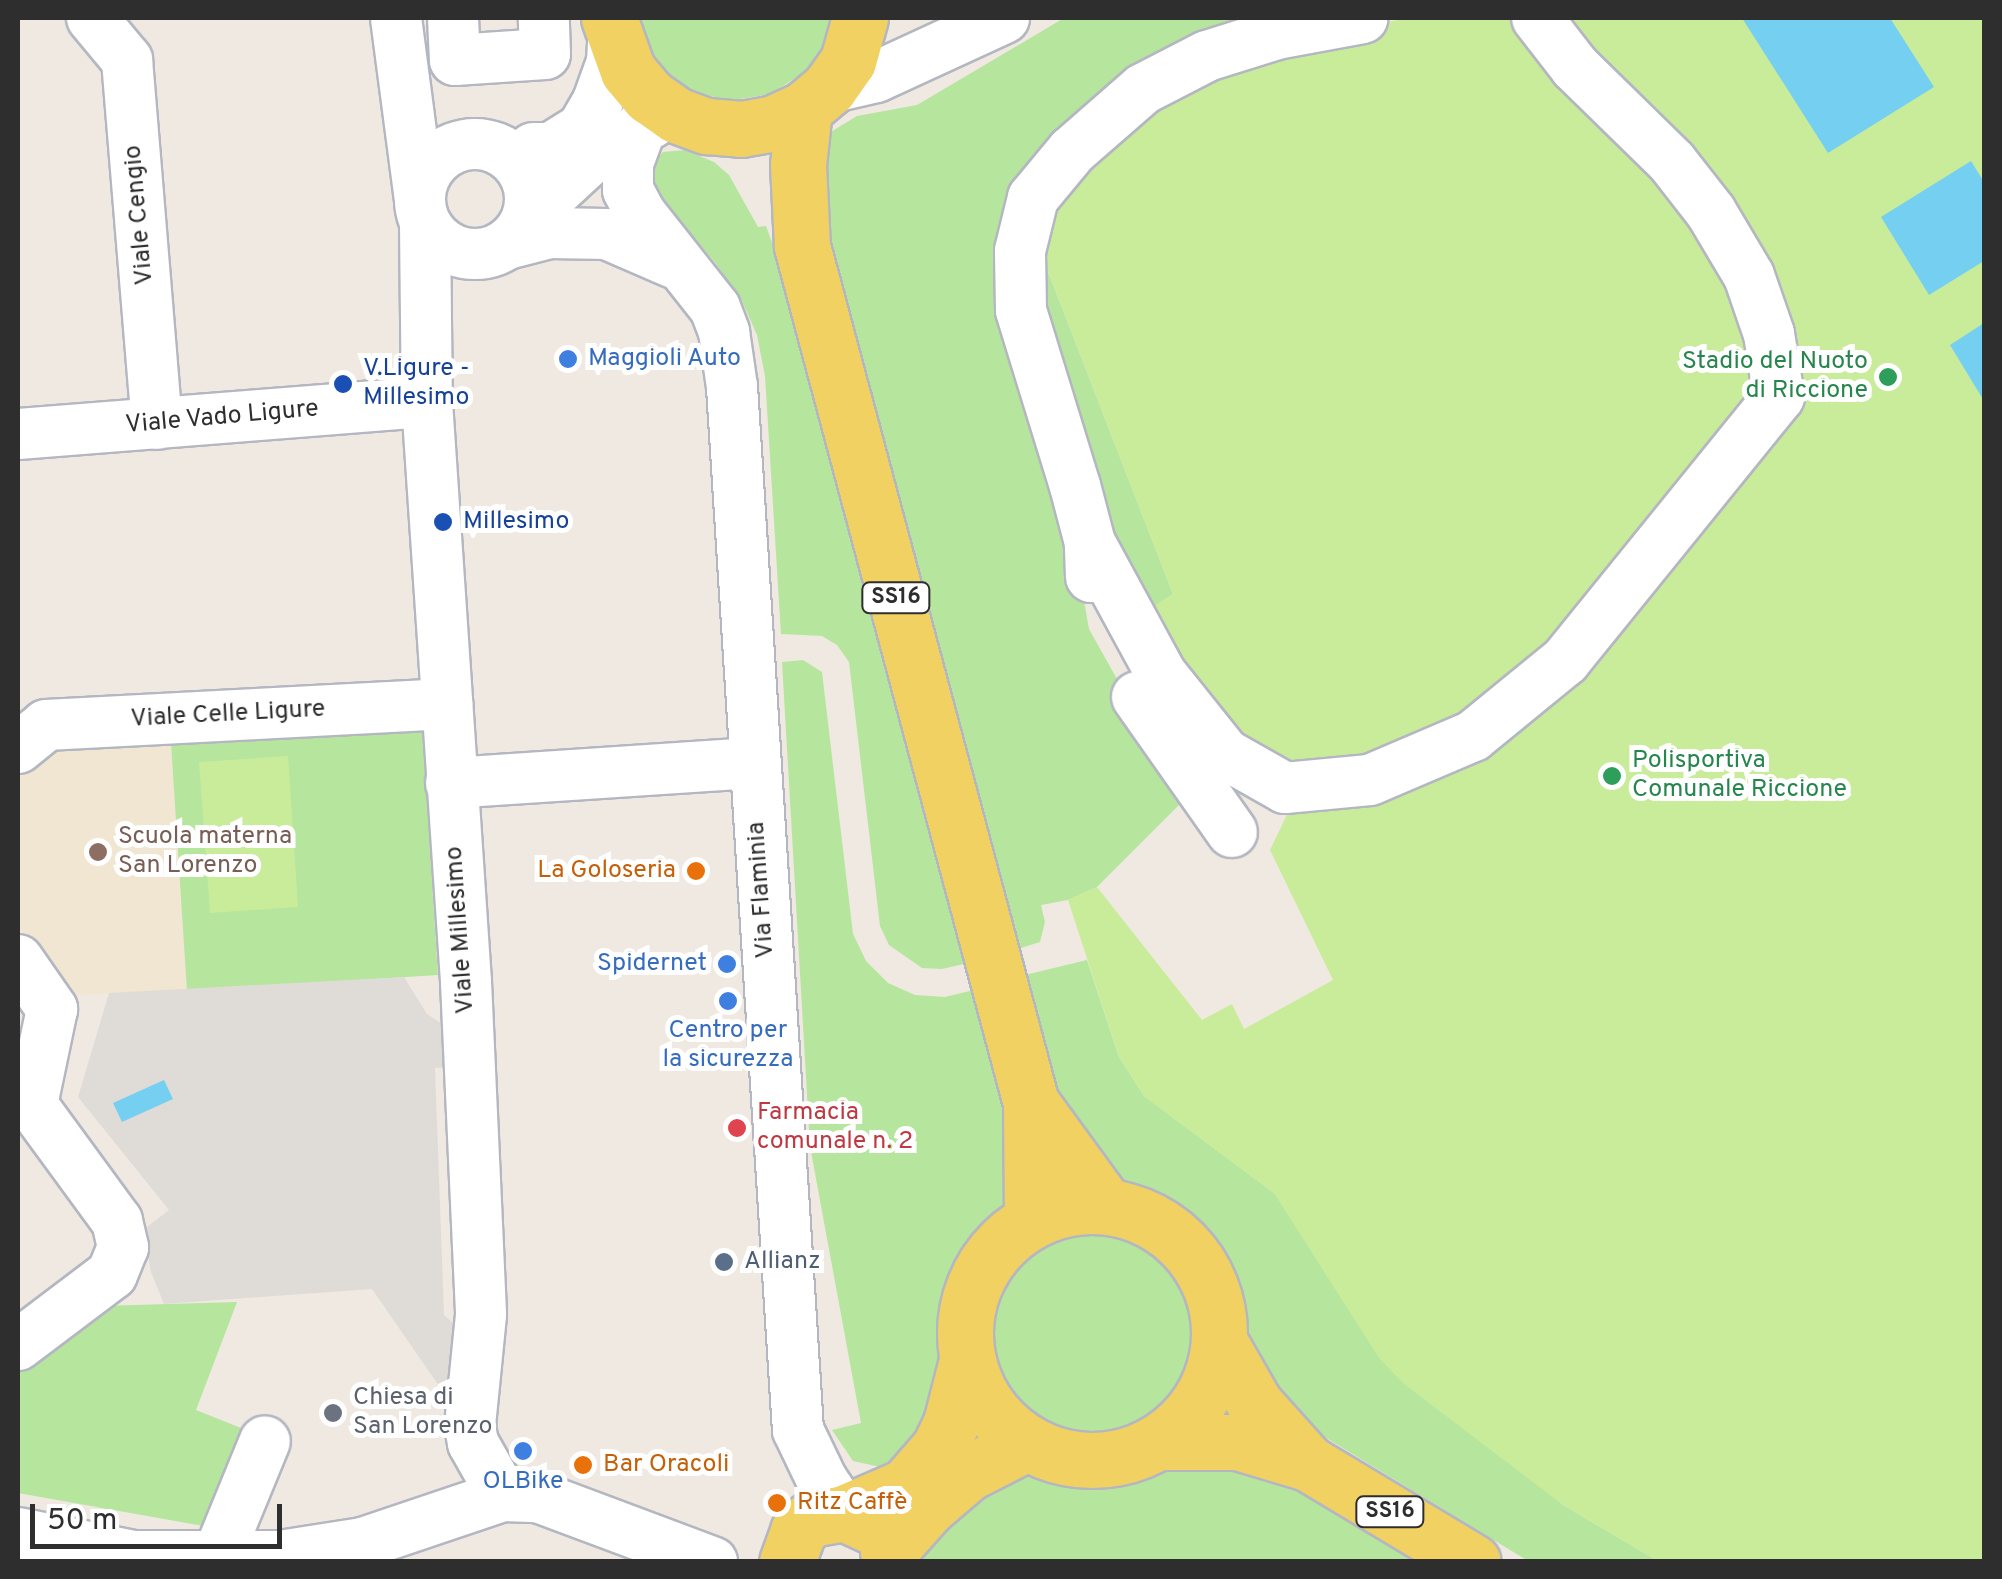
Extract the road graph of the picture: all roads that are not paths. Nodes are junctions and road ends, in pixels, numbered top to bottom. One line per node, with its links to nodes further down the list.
1 (92, 18): 19 (street, Viale Cengio)
2 (396, 18): 10 (street, Viale Millesimo)
3 (453, 18): 4 (street)
4 (544, 18)
5 (860, 18): 11 (main road, SS16)
6 (1004, 18): 11 (street)
7 (1364, 18): 21 (street)
8 (1537, 18): 21 (street)
9 (611, 29): 12 (main road, SS16); 13 (street)
10 (400, 82): 13 (street, Viale Millesimo); 14 (street, Viale Millesimo)
11 (816, 98): 12 (main road); 16 (main road, SS16)
12 (675, 122): 15 (street, Viale Millesimo); 16 (main road, SS16); 17 (street, Via Flaminia)
13 (479, 147): 14 (street); 15 (street)
14 (422, 212): 15 (street); 18 (street, Viale Millesimo)
15 (506, 239): 17 (street, Via Flaminia); 18 (street, Viale Millesimo)
16 (802, 246): 28 (main road, SS16)
17 (684, 269): 24 (street, Via Flaminia)
18 (426, 379): 19 (street, Viale Vado Ligure); 22 (street, Viale Millesimo)
19 (157, 424): 20 (street, Viale Vado Ligure)
20 (18, 434)
21 (1090, 543): 26 (street)
22 (447, 704): 23 (street, Viale Celle Ligure); 25 (street, Viale Millesimo)
23 (18, 746)
24 (754, 763): 25 (street); 34 (street, Via Flaminia)
25 (451, 783): 39 (street, Viale Millesimo)
26 (1232, 832)
27 (18, 960): 32 (street)
28 (1031, 1104): 29 (main road, SS16); 30 (main road, SS16)
29 (1106, 1206): 30 (main road); 31 (main road)
30 (1032, 1220): 33 (main road)
31 (1220, 1343): 36 (main road); 38 (main road, SS16)
32 (18, 1345)
33 (967, 1360): 37 (main road); 40 (main road)
34 (798, 1430): 40 (street, Via Flaminia); 42 (street)
35 (265, 1441): 44 (street)
36 (1159, 1442): 37 (main road); 38 (main road, SS16)
37 (1027, 1443): 43 (main road)
38 (1308, 1463): 47 (main road, SS16)
39 (503, 1496): 44 (street); 46 (street)
40 (844, 1512): 42 (main road); 43 (main road)
41 (18, 1534): 45 (street)
42 (789, 1553)
43 (888, 1556)
44 (218, 1558): 45 (street)
45 (135, 1559)
46 (712, 1562)
47 (1473, 1562)

